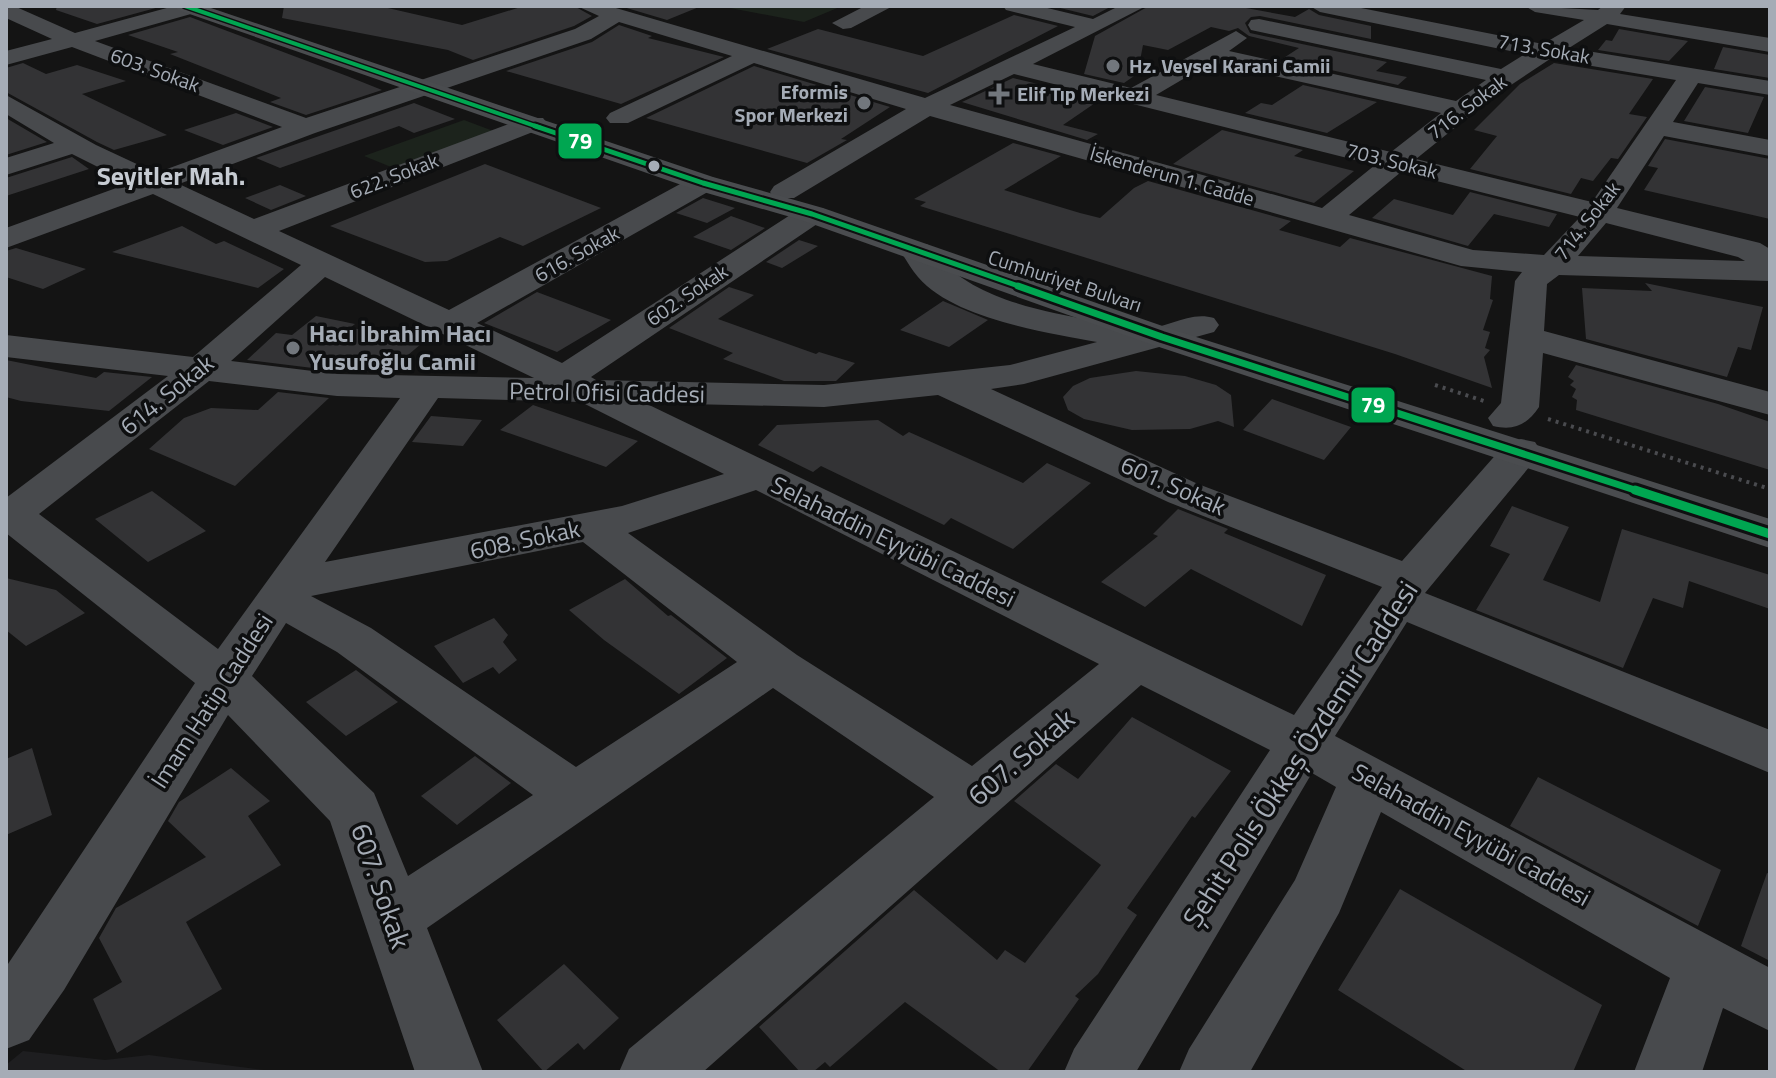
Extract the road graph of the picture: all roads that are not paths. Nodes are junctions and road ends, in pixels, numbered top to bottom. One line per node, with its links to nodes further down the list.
1 (226, 6): 24 (main road, Cumhuriyet Bulvarı)
2 (883, 6): 12 (street)
3 (1013, 6): 14 (street)
4 (1136, 6): 14 (street)
5 (1320, 6): 17 (street, 713. Sokak)
6 (1535, 6): 11 (street)
7 (188, 7): 15 (street); 25 (main road)
8 (599, 9): 19 (street, İskenderun 1. Cadde); 24 (street)
9 (6, 10): 15 (street, 603. Sokak)
10 (1291, 10): 13 (street)
11 (1609, 12): 16 (street); 17 (street, 716. Sokak)
12 (843, 23)
13 (1259, 25): 18 (street); 23 (street)
14 (1096, 26): 21 (street)
15 (73, 40): 20 (street); 34 (street, 603. Sokak)
16 (1770, 45)
17 (1544, 51): 22 (street, 713. Sokak); 23 (street, 716. Sokak)
18 (1209, 54): 27 (street); 30 (street)
19 (753, 55): 29 (street, İskenderun 1. Cadde); 31 (street)
20 (6, 58)
21 (1011, 66): 27 (street, 703. Sokak); 29 (street)
22 (1691, 76): 26 (street, 713. Sokak); 33 (street, 714. Sokak)
23 (1505, 77): 30 (street, 716. Sokak)
24 (453, 78): 25 (street); 41 (main road, Cumhuriyet Bulvarı)
25 (424, 86): 32 (main road); 34 (street)
26 (1770, 88)
27 (1132, 98): 37 (street, 703. Sokak)
28 (6, 103): 35 (street, Selahaddin Eyyübi Caddesi)
29 (927, 107): 41 (street); 44 (street, İskenderun 1. Cadde)
30 (1461, 110): 37 (street, 716. Sokak)
31 (619, 118)
32 (534, 123): 39 (main road); 45 (street, 622. Sokak)
33 (1655, 126): 36 (street); 42 (street, 714. Sokak)
34 (306, 127): 40 (street)
35 (74, 145): 38 (street); 40 (street, Selahaddin Eyyübi Caddesi)
36 (1770, 148)
37 (1396, 162): 42 (street, 703. Sokak); 44 (street, 716. Sokak)
38 (6, 167)
39 (703, 183): 43 (main road); 52 (street, 616. Sokak)
40 (156, 184): 45 (street, Selahaddin Eyyübi Caddesi); 46 (street)
41 (784, 192): 53 (main road, Cumhuriyet Bulvarı)
42 (1599, 212): 48 (street, 703. Sokak); 50 (street, 714. Sokak)
43 (812, 214): 47 (main road); 59 (street, 602. Sokak)
44 (1326, 220): 50 (street, İskenderun 1. Cadde)
45 (253, 230): 49 (street, Selahaddin Eyyübi Caddesi)
46 (6, 239)
47 (916, 251): 55 (street)
48 (1770, 262)
49 (322, 263): 52 (street, Selahaddin Eyyübi Caddesi); 57 (street, 614. Sokak)
50 (1553, 265): 51 (street, İskenderun 1. Cadde); 54 (street, 714. Sokak)
51 (1770, 271)
52 (450, 324): 59 (street, Selahaddin Eyyübi Caddesi)
53 (1202, 325): 55 (street, Petrol Ofisi Caddesi); 62 (main road, Cumhuriyet Bulvarı)
54 (1526, 337): 61 (street); 62 (street, 714. Sokak)
55 (1151, 339): 58 (street, Petrol Ofisi Caddesi); 62 (main road, Cumhuriyet Bulvarı)
56 (7, 346): 57 (street, Petrol Ofisi Caddesi)
57 (201, 369): 60 (street, Petrol Ofisi Caddesi); 65 (street, 614. Sokak)
58 (941, 384): 59 (street, Petrol Ofisi Caddesi); 68 (street, 601. Sokak)
59 (575, 386): 60 (street, Petrol Ofisi Caddesi); 63 (street, Selahaddin Eyyübi Caddesi)
60 (425, 390): 69 (street, İmam Hatip Caddesi)
61 (1770, 404)
62 (1514, 426): 64 (main road, Cumhuriyet Bulvarı); 67 (main road, Cumhuriyet Bulvarı); 68 (street, Şehit Polis Ökkeş Özdemir Caddesi)
63 (756, 474): 66 (street, 608. Sokak); 70 (street, Selahaddin Eyyübi Caddesi)
64 (1770, 503)
65 (9, 517): 72 (street, 607. Sokak)
66 (591, 526): 69 (street, 608. Sokak); 71 (street)
67 (1770, 534)
68 (1403, 591): 73 (street, Şehit Polis Ökkeş Özdemir Caddesi); 74 (street, 601. Sokak)
69 (283, 592): 72 (street, İmam Hatip Caddesi); 76 (street)
70 (1137, 663): 73 (street, Selahaddin Eyyübi Caddesi); 77 (street, 607. Sokak)
71 (772, 664): 76 (street); 77 (street)
72 (224, 679): 78 (street, 607. Sokak); 81 (street, İmam Hatip Caddesi)
73 (1303, 743): 75 (street, Selahaddin Eyyübi Caddesi); 84 (street, Şehit Polis Ökkeş Özdemir Caddesi)
74 (1770, 752)
75 (1367, 778): 79 (street, Selahaddin Eyyübi Caddesi); 85 (street)
76 (575, 795): 78 (street)
77 (976, 796): 83 (street, 607. Sokak)
78 (392, 919): 82 (street, 607. Sokak)
79 (1706, 965): 80 (street, Selahaddin Eyyübi Caddesi); 86 (street)
80 (1770, 1001)
81 (6, 1018)
82 (449, 1072)
83 (653, 1072)
84 (1098, 1072)
85 (1213, 1072)
86 (1668, 1072)

